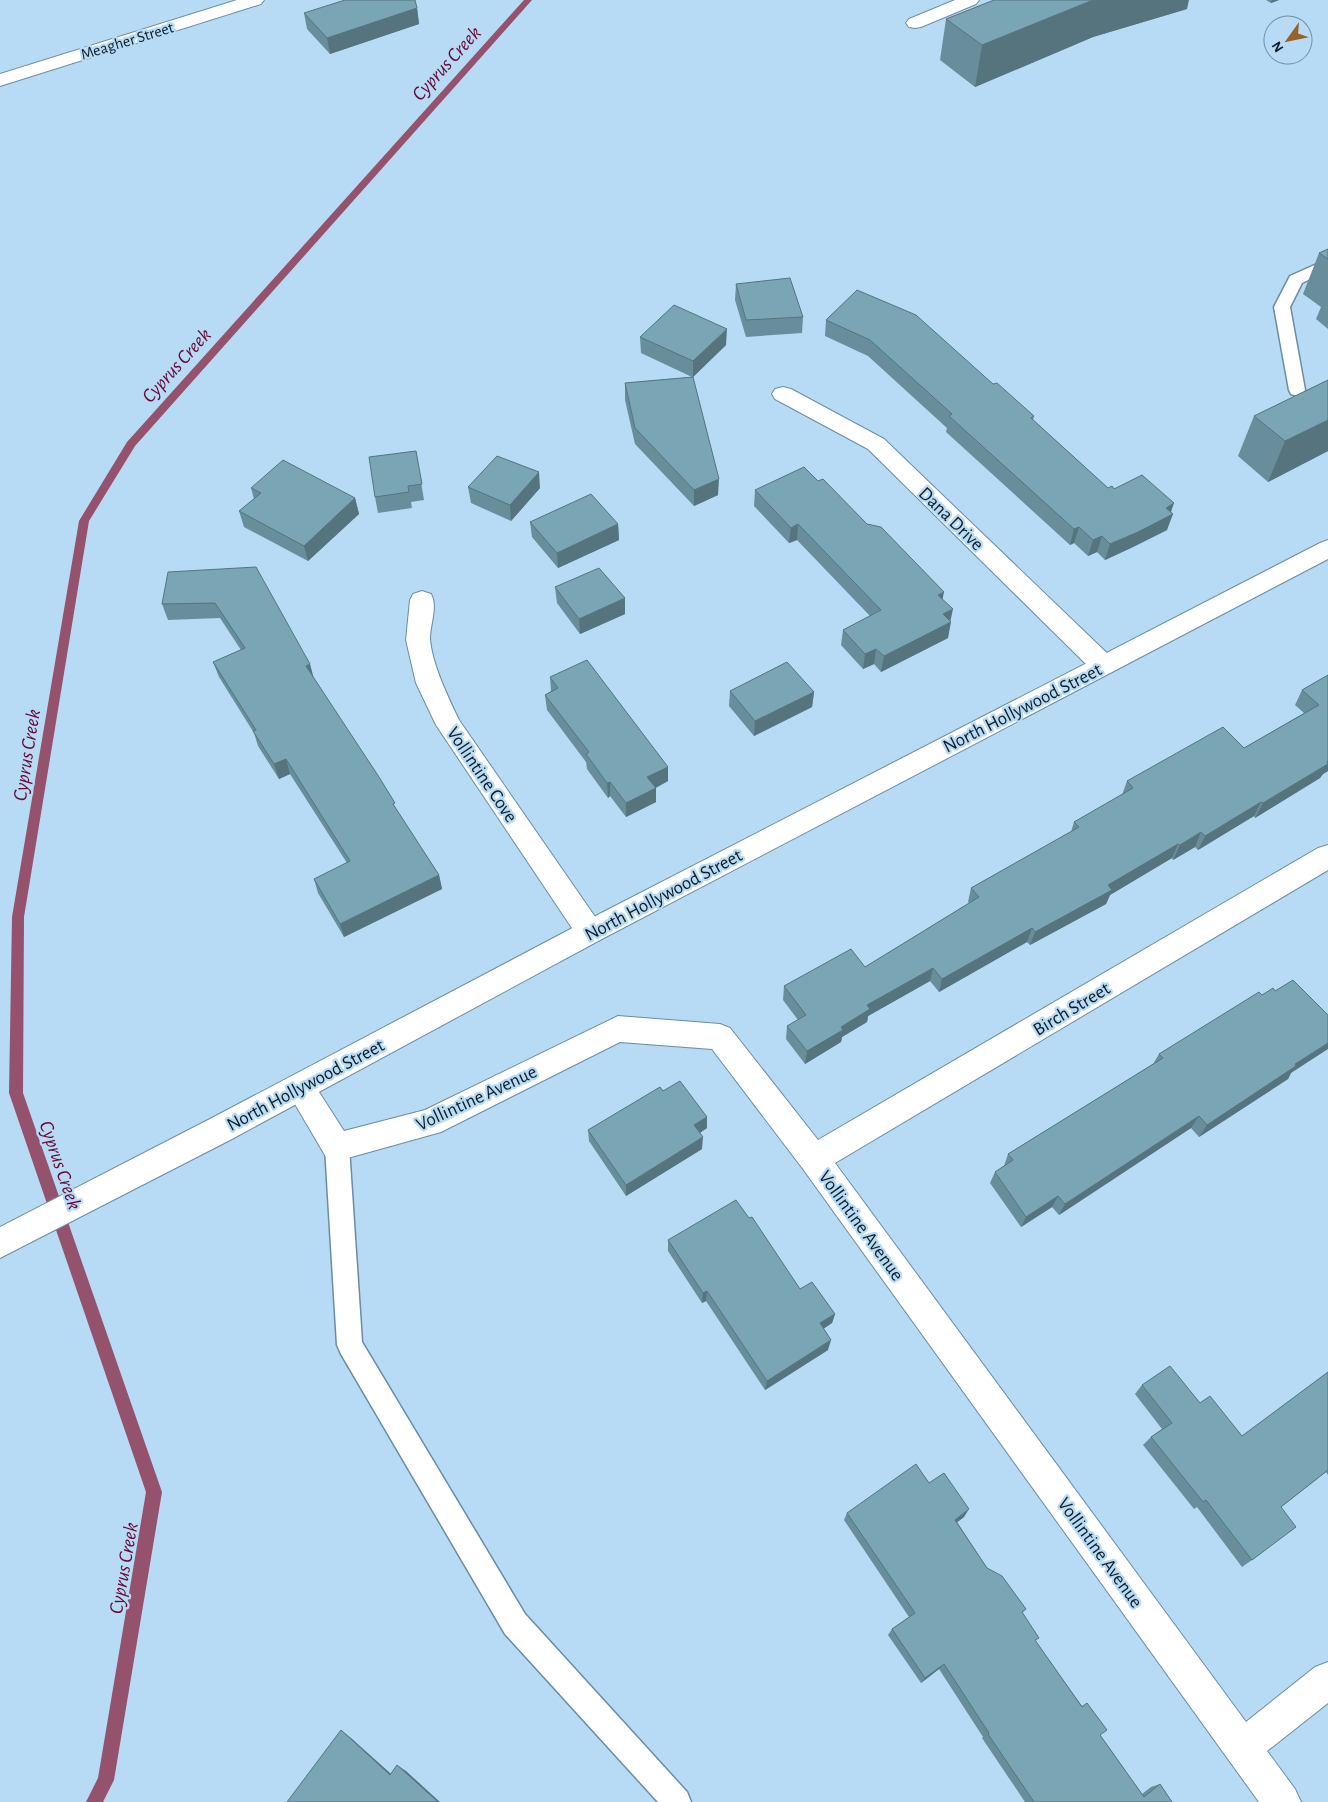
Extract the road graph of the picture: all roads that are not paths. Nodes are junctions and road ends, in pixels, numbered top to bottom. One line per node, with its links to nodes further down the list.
1 (255, 0): 4 (street, Meagher Street)
2 (970, 0): 3 (street)
3 (916, 23)
4 (0, 80)
5 (1328, 264): 6 (lane)
6 (1297, 390)
7 (783, 394): 10 (street, Dana Drive)
8 (1328, 549): 10 (street, North Hollywood Street)
9 (422, 600): 12 (street, Vollintine Cove)
10 (1103, 666): 12 (street, North Hollywood Street)
11 (1328, 856): 15 (street, Birch Street)
12 (590, 932): 13 (street, North Hollywood Street)
13 (300, 1087): 14 (street); 16 (street, North Hollywood Street)
14 (337, 1147): 15 (street, Vollintine Avenue); 19 (lane)
15 (814, 1159): 18 (street, Vollintine Avenue)
16 (0, 1243)
17 (1328, 1680): 18 (street)
18 (1243, 1747): 20 (street, Vollintine Avenue)
19 (677, 1802)
20 (1282, 1802)

